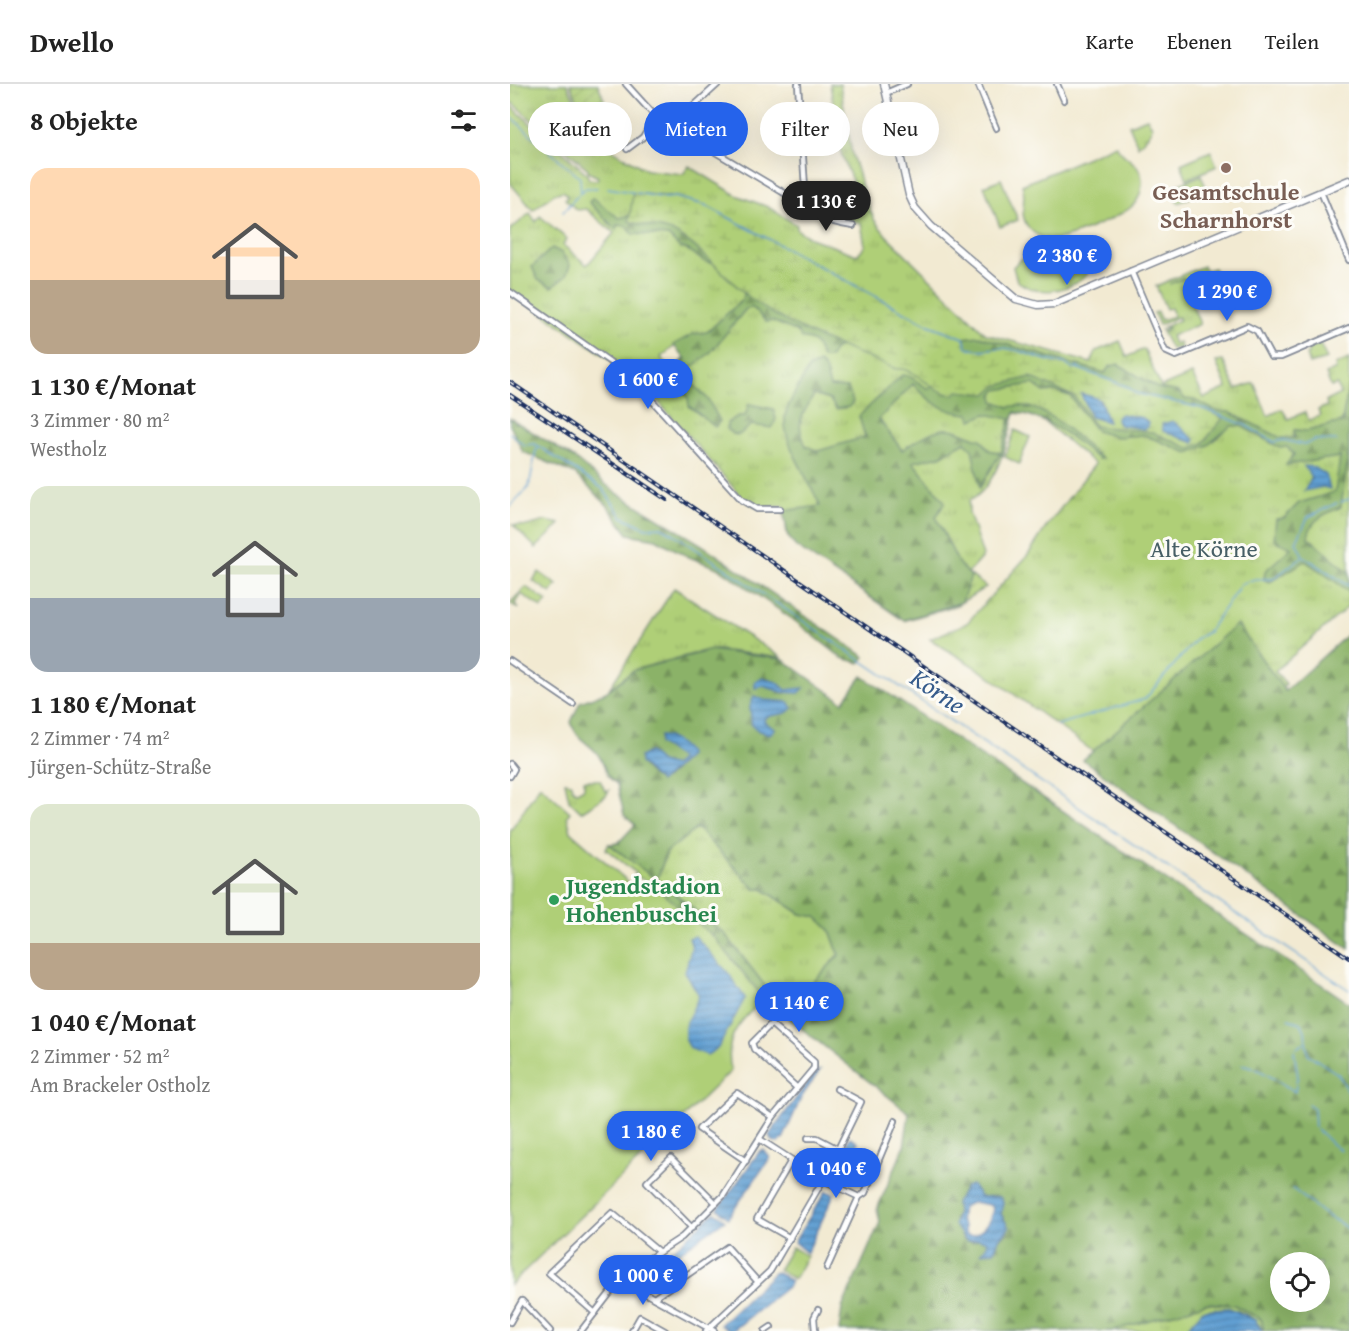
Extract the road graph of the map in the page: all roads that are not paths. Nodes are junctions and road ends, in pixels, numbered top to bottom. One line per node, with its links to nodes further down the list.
1 (626, 84): 11 (street)
2 (718, 84): 10 (street)
3 (798, 84): 18 (street)
4 (884, 84): 8 (street)
5 (907, 84): 8 (street)
6 (978, 84): 12 (street)
7 (1057, 84): 9 (street)
8 (886, 93): 21 (street)
9 (1064, 100)
10 (698, 102)
11 (644, 104)
12 (996, 128)
13 (644, 135): 14 (street)
14 (632, 145)
15 (722, 156): 18 (street)
16 (1349, 180): 17 (street)
17 (1321, 192): 20 (street); 21 (street)
18 (798, 194): 19 (street)
19 (853, 226)
20 (1349, 260)
21 (1131, 271): 23 (street)
22 (510, 292): 24 (street)
23 (1349, 328)
24 (780, 509)
25 (510, 661): 26 (street)
26 (573, 704)
27 (510, 764): 28 (street)
28 (510, 776)
29 (796, 1087): 29 (street); 31 (street)
30 (837, 1089): 35 (street)
31 (773, 1117): 34 (street); 36 (street)
32 (895, 1121): 39 (street)
33 (808, 1138): 35 (street)
34 (761, 1140): 36 (street); 37 (street)
35 (838, 1149): 38 (street)
36 (746, 1161): 40 (street)
37 (791, 1161): 38 (street); 42 (street)
38 (822, 1180): 39 (street); 42 (street)
39 (859, 1197): 44 (street)
40 (716, 1203): 41 (street); 41 (street)
41 (692, 1227): 43 (street)
42 (790, 1238): 46 (street)
43 (659, 1252): 45 (street); 49 (street)
44 (827, 1268)
45 (619, 1280): 47 (street); 49 (street)
46 (758, 1282): 47 (street); 52 (street)
47 (654, 1298): 52 (street)
48 (818, 1310): 59 (street)
49 (595, 1313): 54 (street)
50 (510, 1322): 53 (street)
51 (771, 1327): 58 (street)
52 (707, 1329): 57 (street)
53 (550, 1331)
54 (581, 1331)
55 (632, 1331): 56 (street)
56 (665, 1331)
57 (714, 1331)
58 (765, 1331)
59 (815, 1331)

